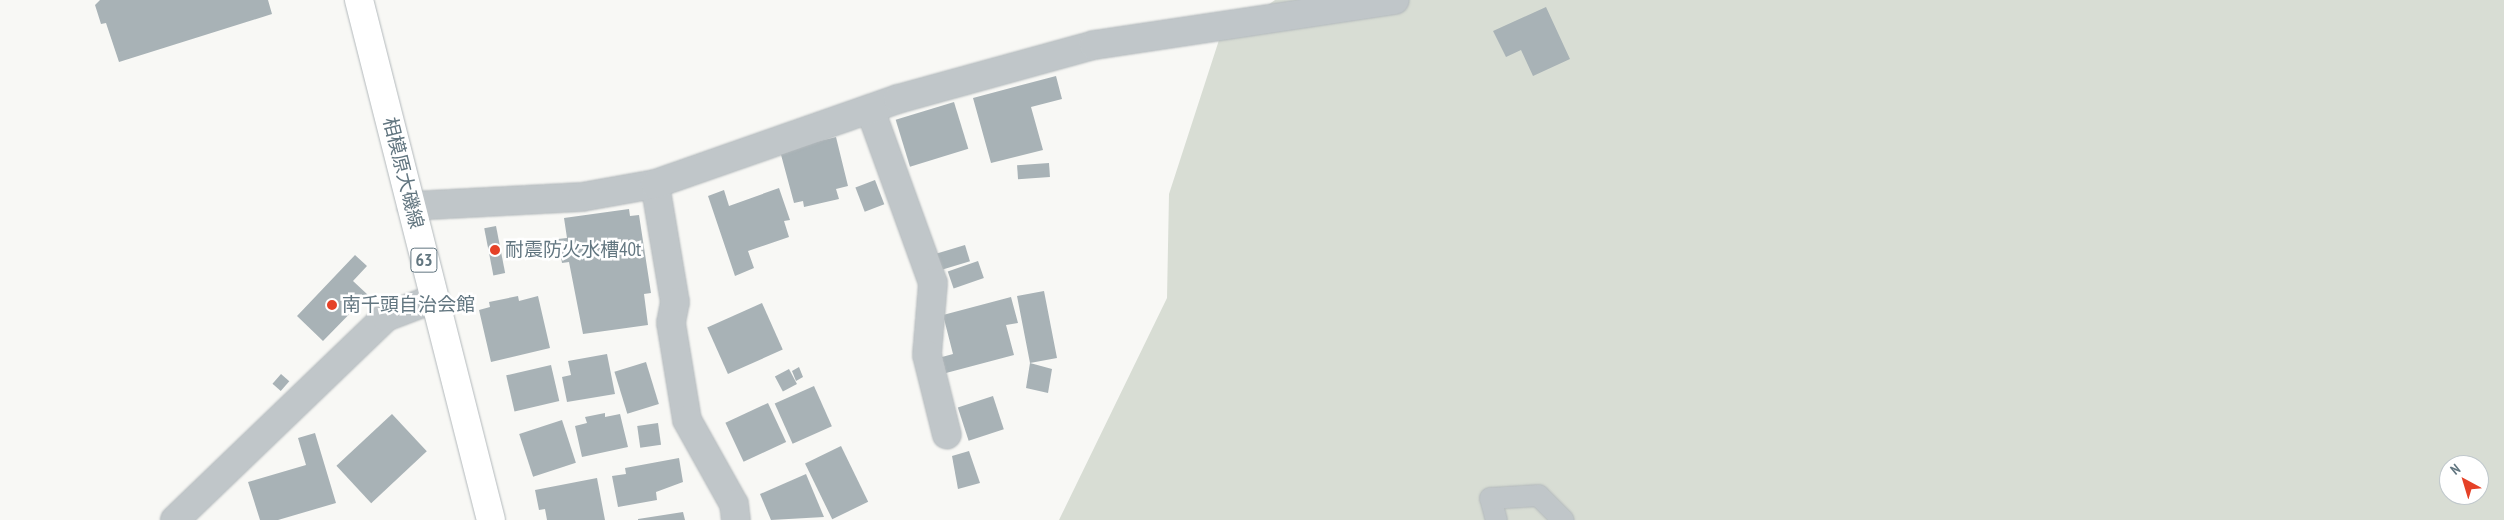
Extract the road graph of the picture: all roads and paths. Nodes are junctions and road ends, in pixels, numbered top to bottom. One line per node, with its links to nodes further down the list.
1 (359, 0): 5 (main road, 相模原大磯線 / 63)
2 (1395, 0): 3 (street)
3 (870, 109): 4 (street); 7 (street)
4 (655, 184): 5 (street); 10 (street)
5 (411, 206): 6 (main road, 相模原大磯線 / 63)
6 (433, 300): 8 (street); 9 (main road, 相模原大磯線 / 63)
7 (939, 421)
8 (192, 514)
9 (491, 520)
10 (736, 520)
11 (1496, 520): 12 (lane)
12 (1563, 520)

